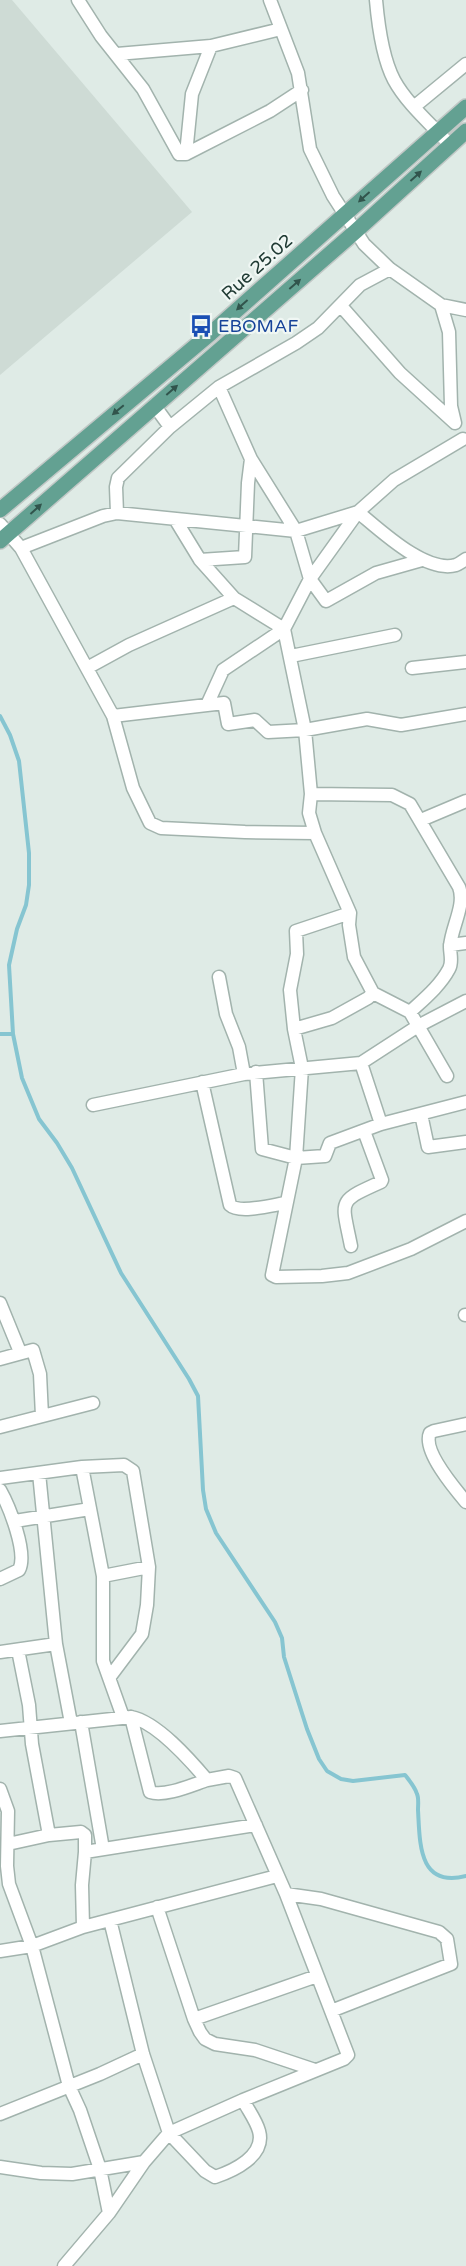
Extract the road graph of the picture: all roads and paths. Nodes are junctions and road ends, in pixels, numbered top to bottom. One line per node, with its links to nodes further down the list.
1 (78, 0): 6 (street)
2 (270, 0): 4 (street)
3 (376, 0): 9 (street)
4 (281, 29): 5 (street); 8 (street)
5 (211, 46): 6 (street); 14 (street)
6 (117, 54): 14 (street)
7 (466, 64): 9 (street)
8 (302, 90): 14 (street); 15 (street)
9 (415, 106): 11 (street)
10 (466, 107): 11 (main road, Rue 25.02)
11 (437, 131): 13 (street); 15 (main road, Rue 25.02, one-way to 15)
12 (466, 131): 13 (main road)
13 (450, 145): 16 (main road, one-way to 13)
14 (186, 154)
15 (344, 214): 16 (street); 27 (main road, Rue 25.02, one-way to 27)
16 (356, 231): 17 (street); 22 (main road, one-way to 16)
17 (390, 270): 18 (street); 19 (street)
18 (441, 305): 20 (street); 23 (street)
19 (341, 306): 21 (street); 23 (street)
20 (466, 310)
21 (218, 387): 24 (street); 26 (street)
22 (154, 405): 24 (street); 33 (main road, one-way to 22)
23 (455, 423): 25 (street)
24 (170, 426): 29 (street)
25 (465, 441): 28 (street)
26 (251, 459): 31 (street); 32 (street)
27 (0, 510)
28 (358, 512): 32 (street); 37 (street); 38 (street)
29 (117, 513): 30 (street); 34 (street)
30 (175, 520): 31 (street); 36 (street)
31 (248, 525): 32 (street); 36 (street)
32 (296, 531): 38 (street)
33 (3, 533): 34 (street)
34 (21, 548): 44 (street)
35 (466, 559): 37 (street)
36 (200, 560): 39 (street)
37 (422, 560): 38 (street)
38 (310, 579): 40 (street)
39 (234, 598): 40 (street); 44 (street)
40 (284, 629): 42 (street); 46 (street)
41 (395, 635): 42 (street)
42 (290, 656): 49 (street)
43 (466, 662): 45 (street)
44 (87, 668): 48 (street)
45 (412, 668)
46 (207, 706): 48 (street); 49 (street)
47 (466, 714): 49 (street)
48 (113, 716): 53 (street)
49 (305, 730): 50 (street)
50 (311, 794): 52 (street); 53 (street)
51 (466, 801): 52 (street)
52 (421, 820): 56 (street)
53 (314, 833): 54 (street)
54 (350, 912): 58 (street); 62 (street)
55 (466, 943): 56 (street)
56 (450, 945): 60 (street)
57 (220, 977): 65 (street)
58 (373, 993): 60 (street); 62 (street)
59 (466, 1002): 61 (street)
60 (410, 1012): 61 (street)
61 (418, 1026): 63 (street); 66 (street)
62 (294, 1029): 64 (street)
63 (361, 1063): 64 (street); 71 (street)
64 (302, 1068): 65 (street); 74 (street)
65 (250, 1073): 67 (street); 74 (street)
66 (447, 1076)
67 (202, 1082): 69 (street); 75 (street)
68 (466, 1102): 70 (street)
69 (93, 1105)
70 (421, 1114): 71 (street); 73 (street)
71 (381, 1124): 72 (street)
72 (364, 1130): 74 (street); 77 (street)
73 (466, 1142)
74 (296, 1158): 75 (street)
75 (286, 1203): 76 (street)
76 (466, 1221)
77 (351, 1246)
78 (0, 1303): 79 (street)
79 (20, 1352): 80 (street); 82 (street)
80 (0, 1359)
81 (93, 1403): 82 (street)
82 (42, 1416): 84 (street)
83 (466, 1424): 89 (street)
84 (0, 1426)
85 (82, 1468): 86 (street); 90 (street); 93 (street)
86 (39, 1473): 87 (street); 91 (street)
87 (0, 1478)
88 (0, 1490): 92 (street)
89 (466, 1502)
90 (90, 1510): 91 (street); 94 (street)
91 (43, 1516): 92 (street); 96 (street)
92 (15, 1521): 95 (street)
93 (149, 1567): 94 (street); 99 (street)
94 (103, 1576): 99 (street)
95 (0, 1579)
96 (56, 1644): 97 (street); 101 (street)
97 (18, 1650): 98 (street); 102 (street)
98 (0, 1652)
99 (109, 1678): 100 (street)
100 (127, 1717): 101 (street); 104 (street); 104 (street)
101 (76, 1722): 102 (street); 109 (street)
102 (31, 1728): 103 (street); 107 (street)
103 (0, 1731)
104 (207, 1780): 106 (street)
105 (0, 1789): 108 (street)
106 (256, 1825): 109 (street); 111 (street)
107 (49, 1835): 108 (street); 110 (street)
108 (8, 1844): 116 (street)
109 (102, 1849): 110 (street)
110 (86, 1852): 115 (street)
111 (277, 1876): 112 (street); 113 (street)
112 (286, 1894): 118 (street); 119 (street)
113 (157, 1907): 114 (street); 120 (street)
114 (110, 1920): 115 (street); 121 (street)
115 (83, 1927): 116 (street)
116 (32, 1946): 117 (street); 123 (street)
117 (0, 1951)
118 (317, 1976): 119 (street); 120 (street)
119 (331, 2011): 122 (street)
120 (194, 2019): 122 (street)
121 (143, 2054): 123 (street); 126 (street)
122 (315, 2070): 124 (street)
123 (69, 2086): 125 (street); 129 (street)
124 (242, 2100): 126 (street); 126 (street)
125 (0, 2114)
126 (169, 2133): 127 (street)
127 (144, 2162): 129 (street); 130 (street)
128 (0, 2167): 129 (street)
129 (100, 2169): 130 (street)
130 (108, 2212): 131 (street)
131 (64, 2266)

